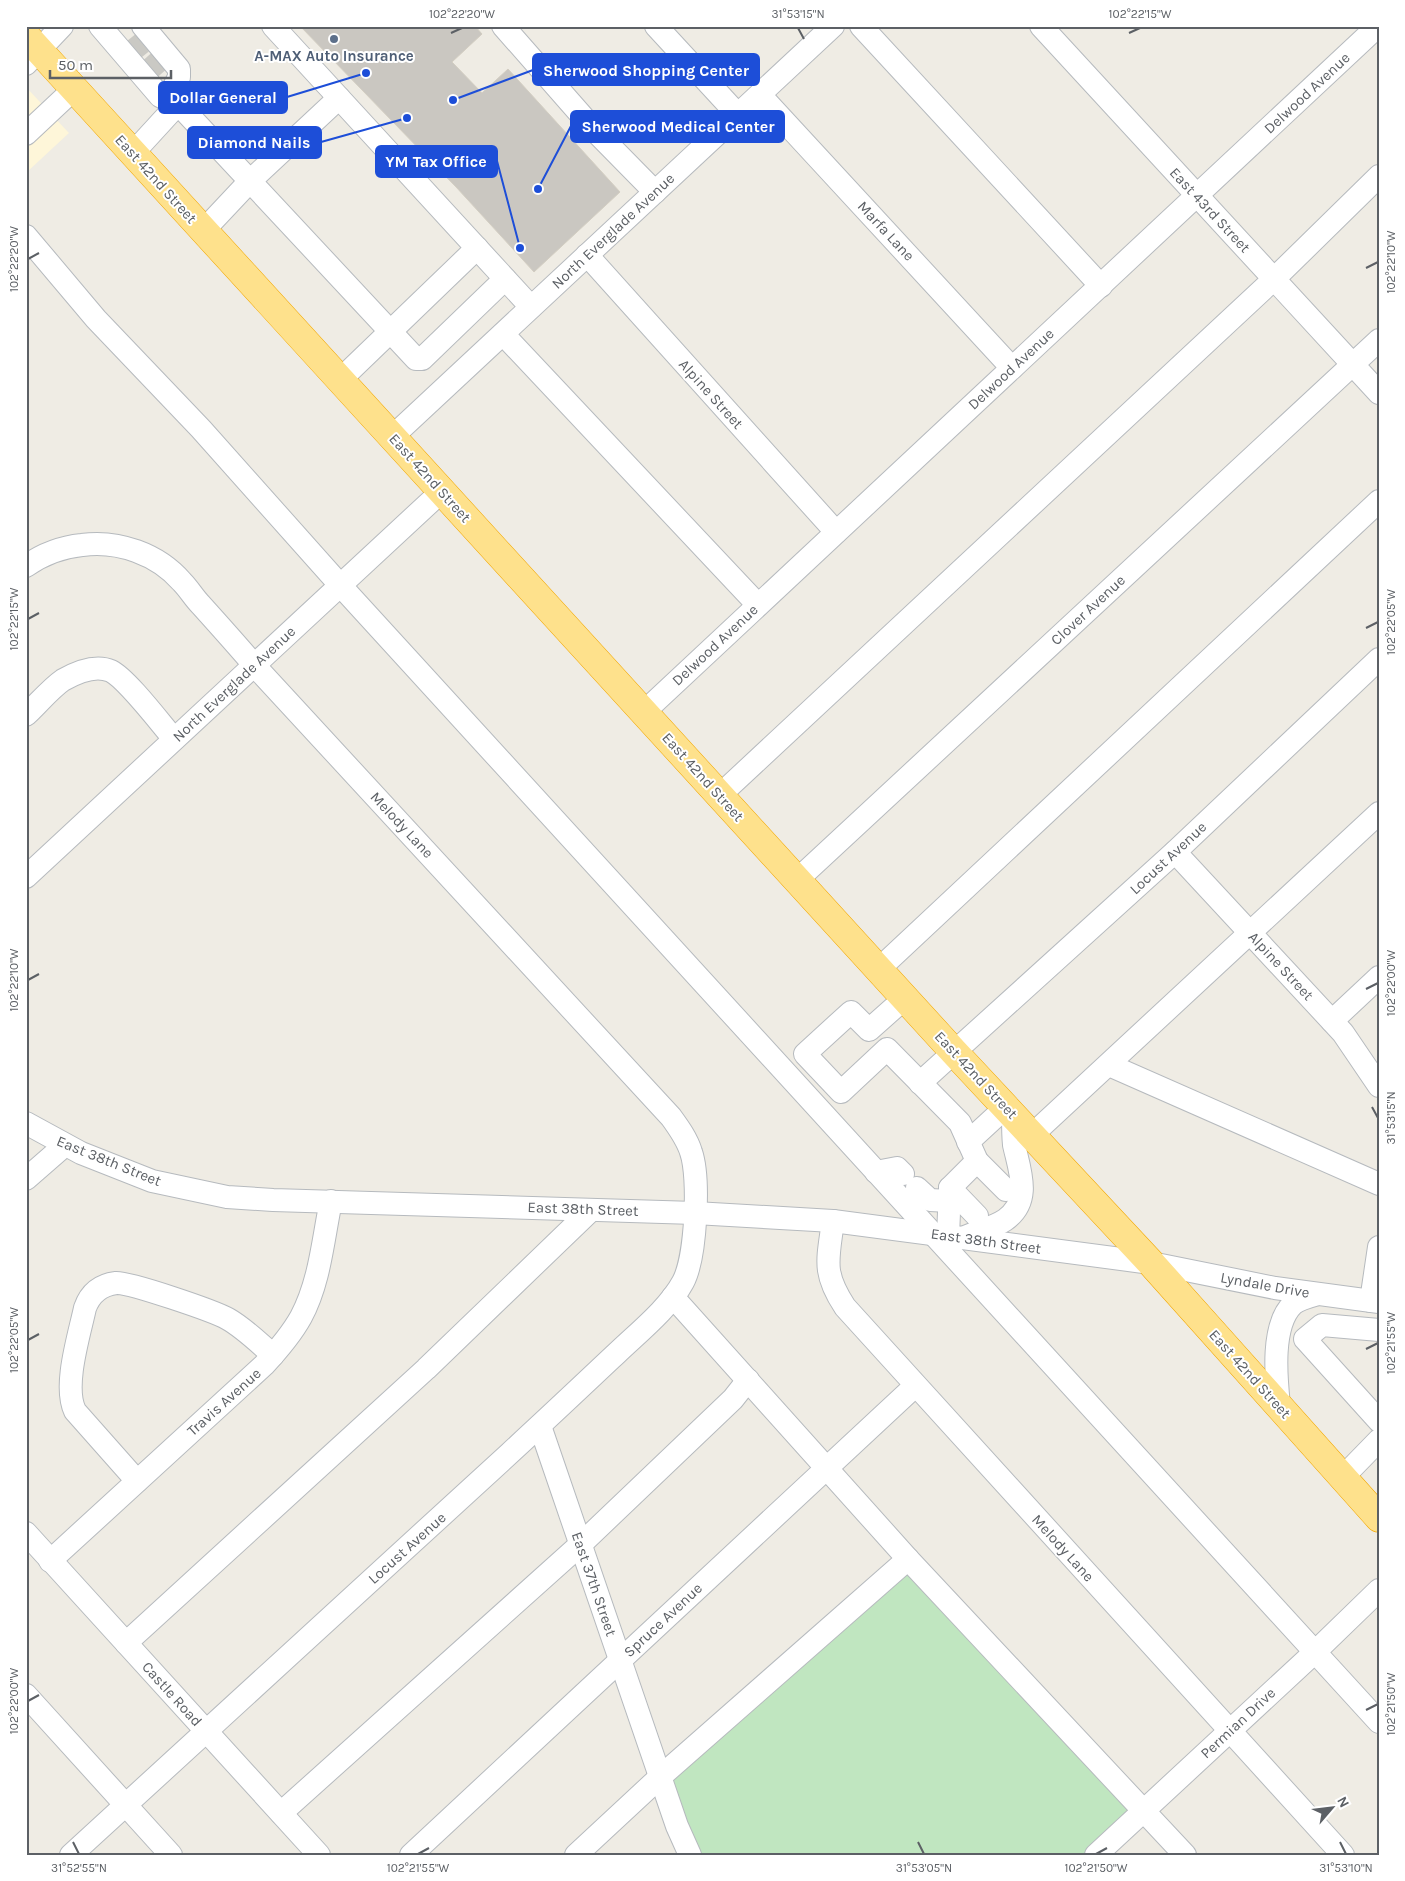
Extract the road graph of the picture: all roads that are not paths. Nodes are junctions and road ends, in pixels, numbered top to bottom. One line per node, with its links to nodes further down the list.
1 (62, 26): 11 (street)
2 (273, 26): 15 (street)
3 (503, 26): 22 (street)
4 (656, 26): 17 (street)
5 (833, 26): 14 (street, North Everglade Avenue)
6 (861, 26): 30 (street)
7 (1041, 26): 23 (street, East 43rd Street)
8 (1371, 29): 23 (street, Delwood Avenue)
9 (106, 30): 10 (street)
10 (139, 42): 12 (street); 12 (street)
11 (31, 50): 13 (highway, East 42nd Street)
12 (154, 65): 16 (street); 16 (street)
13 (74, 89): 18 (street); 19 (highway, East 42nd Street)
14 (760, 95): 17 (street, North Everglade Avenue); 36 (street, Marfa Lane)
15 (339, 98): 21 (street); 26 (street)
16 (172, 102): 19 (street); 21 (street)
17 (738, 115): 22 (street, North Everglade Avenue)
18 (26, 134)
19 (133, 153): 24 (highway, East 42nd Street)
20 (1379, 176): 29 (street)
21 (250, 181): 24 (street); 32 (street)
22 (655, 192): 27 (street, North Everglade Avenue)
23 (1197, 195): 29 (street, East 43rd Street); 30 (street, Delwood Avenue)
24 (204, 230): 37 (highway, East 42nd Street)
25 (26, 236): 44 (street)
26 (477, 248): 28 (street); 32 (street)
27 (587, 255): 31 (street, North Everglade Avenue); 42 (street, Alpine Street)
28 (505, 279): 31 (street); 32 (street)
29 (1274, 279): 35 (street, East 43rd Street); 51 (street)
30 (1101, 286): 36 (street, Delwood Avenue)
31 (531, 307): 33 (street, North Everglade Avenue)
32 (390, 332): 37 (street)
33 (503, 334): 39 (street, North Everglade Avenue); 45 (street)
34 (1379, 340): 35 (street, Clover Avenue)
35 (1352, 365): 38 (street, East 43rd Street); 55 (street, Clover Avenue)
36 (1012, 368): 42 (street, Delwood Avenue)
37 (340, 380): 39 (highway, East 42nd Street)
38 (1379, 393)
39 (392, 437): 40 (highway, East 42nd Street)
40 (442, 491): 44 (street, North Everglade Avenue); 48 (highway, East 42nd Street)
41 (1379, 501): 57 (street)
42 (836, 532): 45 (street, Delwood Avenue)
43 (26, 566): 47 (street, Melody Lane)
44 (340, 585): 47 (street, North Everglade Avenue); 69 (street)
45 (758, 605): 48 (street, Delwood Avenue)
46 (1379, 659): 53 (street, Locust Avenue)
47 (254, 665): 50 (street, North Everglade Avenue); 83 (street, Melody Lane)
48 (644, 712): 51 (highway, East 42nd Street)
49 (26, 715): 50 (street)
50 (174, 740): 54 (street, North Everglade Avenue)
51 (720, 795): 55 (highway, East 42nd Street)
52 (1379, 813): 56 (street)
53 (1175, 852): 56 (street, Alpine Street); 63 (street, Locust Avenue)
54 (26, 877)
55 (798, 880): 57 (highway, East 42nd Street)
56 (1251, 934): 60 (street, Alpine Street); 64 (street)
57 (879, 969): 59 (highway, East 42nd Street)
58 (1379, 977): 60 (street)
59 (905, 998): 61 (street); 63 (highway, East 42nd Street)
60 (1332, 1021): 66 (street, Alpine Street)
61 (868, 1030): 62 (street); 67 (street)
62 (887, 1049): 65 (street); 67 (street)
63 (954, 1052): 65 (street, Locust Avenue); 68 (highway, East 42nd Street)
64 (1108, 1065): 71 (street); 77 (street)
65 (920, 1084): 73 (street)
66 (1379, 1086)
67 (841, 1092): 69 (street)
68 (1009, 1110): 71 (highway, East 42nd Street); 73 (street); 86 (street)
69 (821, 1112): 74 (street)
70 (26, 1123): 72 (street, East 38th Street)
71 (1032, 1135): 88 (highway, East 42nd Street)
72 (65, 1145): 75 (street); 80 (street, East 38th Street)
73 (972, 1151): 78 (street); 79 (street)
74 (876, 1172): 76 (street); 82 (street)
75 (26, 1179)
76 (910, 1181): 79 (street); 82 (street)
77 (1379, 1184)
78 (1006, 1190)
79 (949, 1194): 84 (street); 86 (street)
80 (331, 1202): 81 (street, East 38th Street); 93 (street, Travis Avenue)
81 (591, 1210): 83 (street, East 38th Street); 109 (street)
82 (912, 1211): 86 (street)
83 (695, 1213): 85 (street, East 38th Street); 90 (street, Locust Avenue)
84 (977, 1216)
85 (833, 1220): 86 (street, East 38th Street); 95 (street, Melody Lane)
86 (948, 1236): 88 (street, East 38th Street); 110 (street)
87 (1379, 1246): 91 (street)
88 (1152, 1263): 89 (street, Lyndale Drive); 96 (highway, East 42nd Street)
89 (1318, 1294): 91 (street, Lyndale Drive); 96 (street)
90 (673, 1297): 94 (street); 98 (street, Locust Avenue)
91 (1375, 1301)
92 (1379, 1330): 97 (street)
93 (273, 1355): 102 (street, Travis Avenue); 102 (street)
94 (748, 1380): 100 (street); 105 (street)
95 (915, 1386): 100 (street, Spruce Avenue); 115 (street, Melody Lane)
96 (1279, 1405): 101 (highway, East 42nd Street)
97 (1379, 1421)
98 (540, 1426): 105 (street, East 37th Street); 114 (street, Locust Avenue)
99 (1379, 1440): 101 (street)
100 (827, 1468): 106 (street); 111 (street, Spruce Avenue)
101 (1343, 1477): 103 (highway, East 42nd Street)
102 (137, 1481): 107 (street, Travis Avenue)
103 (1379, 1518)
104 (26, 1533): 107 (street, Castle Road)
105 (581, 1544): 111 (street, East 37th Street); 119 (street)
106 (908, 1559): 116 (street); 118 (street)
107 (50, 1560): 109 (street, Castle Road)
108 (1379, 1590): 110 (street, Permian Drive)
109 (126, 1643): 114 (street, Castle Road)
110 (1315, 1652): 113 (street); 115 (street, Permian Drive)
111 (620, 1660): 116 (street, East 37th Street); 123 (street, Spruce Avenue)
112 (26, 1695): 117 (street)
113 (1379, 1722)
114 (206, 1731): 117 (street, Locust Avenue); 119 (street, Castle Road)
115 (1230, 1731): 118 (street, Permian Drive); 128 (street, Melody Lane)
116 (660, 1777): 124 (street); 125 (street, East 37th Street)
117 (126, 1805): 120 (street, Locust Avenue); 121 (street)
118 (1144, 1810): 126 (street, Permian Drive); 127 (street)
119 (281, 1813): 122 (street, Castle Road)
120 (72, 1855)
121 (171, 1855)
122 (319, 1855)
123 (411, 1855)
124 (576, 1855)
125 (690, 1855)
126 (1096, 1855)
127 (1185, 1855)
128 (1343, 1855)

